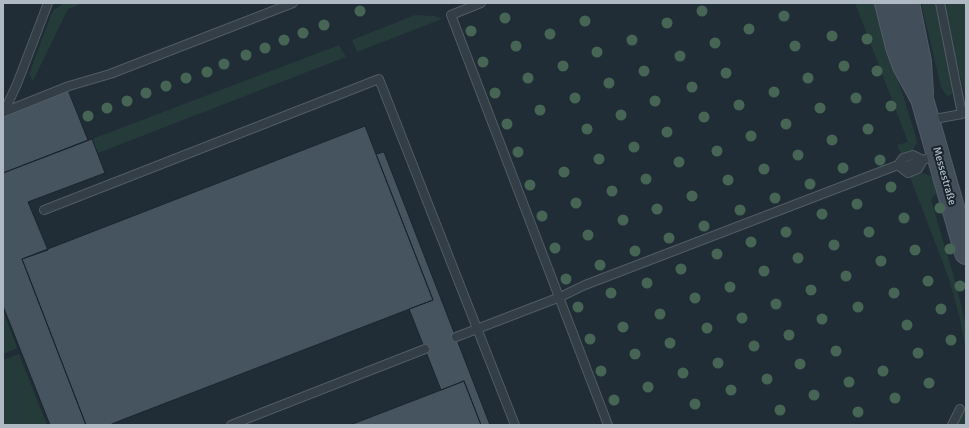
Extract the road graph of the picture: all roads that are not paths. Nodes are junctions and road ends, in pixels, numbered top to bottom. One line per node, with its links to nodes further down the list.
1 (48, 3): 8 (lane)
2 (293, 3): 8 (lane)
3 (481, 3): 13 (lane)
4 (886, 3): 7 (street, Messestraße)
5 (908, 3): 7 (street, Messestraße)
6 (940, 3): 9 (lane)
7 (922, 99): 9 (street, Messestraße)
8 (4, 112)
9 (928, 120): 10 (street, Messestraße)
10 (930, 157): 12 (street, Messestraße); 13 (lane)
11 (44, 210): 14 (lane)
12 (966, 252)
13 (560, 297): 14 (lane); 20 (lane)
14 (477, 329): 15 (lane); 19 (lane)
15 (456, 337)
16 (424, 349): 18 (lane)
17 (960, 409): 21 (lane)
18 (231, 425)
19 (515, 425)
20 (608, 425)
21 (952, 425)

